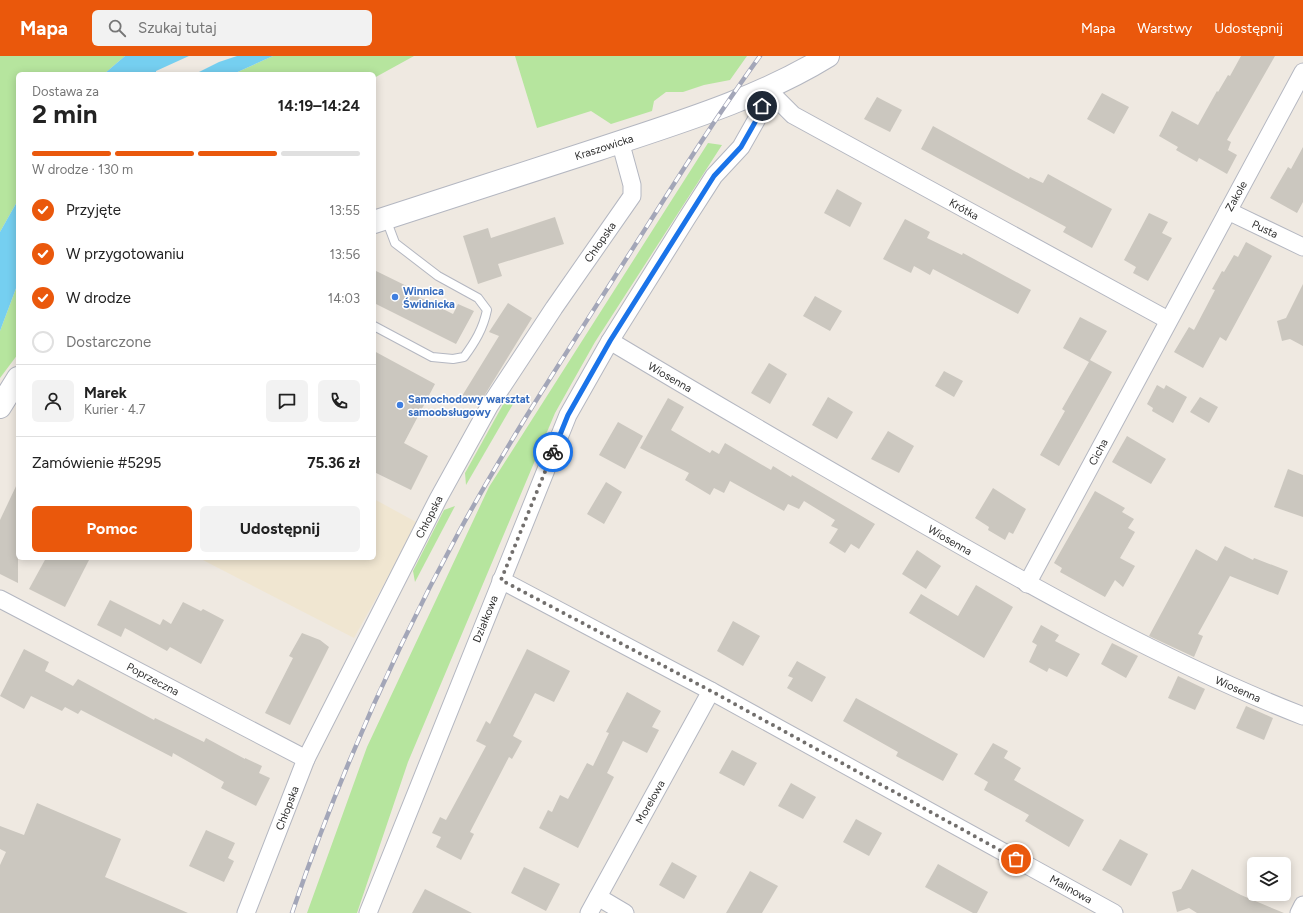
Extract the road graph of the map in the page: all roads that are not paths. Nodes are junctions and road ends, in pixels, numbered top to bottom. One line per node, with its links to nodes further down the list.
1 (828, 56): 3 (street, Kraszowicka)
2 (1303, 72): 5 (street, Zakole)
3 (767, 89): 4 (street, Kraszowicka); 8 (street, Krótka); 10 (street, Działkowa)
4 (620, 141): 6 (street, Kraszowicka); 18 (street, Chłopska)
5 (1228, 211): 7 (street, Pusta); 8 (street, Zakole)
6 (380, 220): 9 (lane)
7 (1303, 247)
8 (1168, 320): 14 (street, Cicha)
9 (376, 327)
10 (610, 341): 13 (street, Działkowa); 14 (street, Wiosenna)
11 (16, 381): 12 (street)
12 (0, 407)
13 (501, 580): 16 (street, Malinowa); 22 (street, Działkowa)
14 (1027, 584): 17 (street, Wiosenna)
15 (0, 599): 18 (street, Poprzeczna)
16 (711, 691): 19 (street, Morelowa); 25 (street, Malinowa)
17 (1303, 716)
18 (306, 759): 21 (street, Chłopska)
19 (598, 897): 23 (street, Morelowa); 24 (street)
20 (1303, 905): 26 (street)
21 (246, 913)
22 (368, 913)
23 (589, 913)
24 (626, 913)
25 (1114, 913)
26 (1299, 913)

